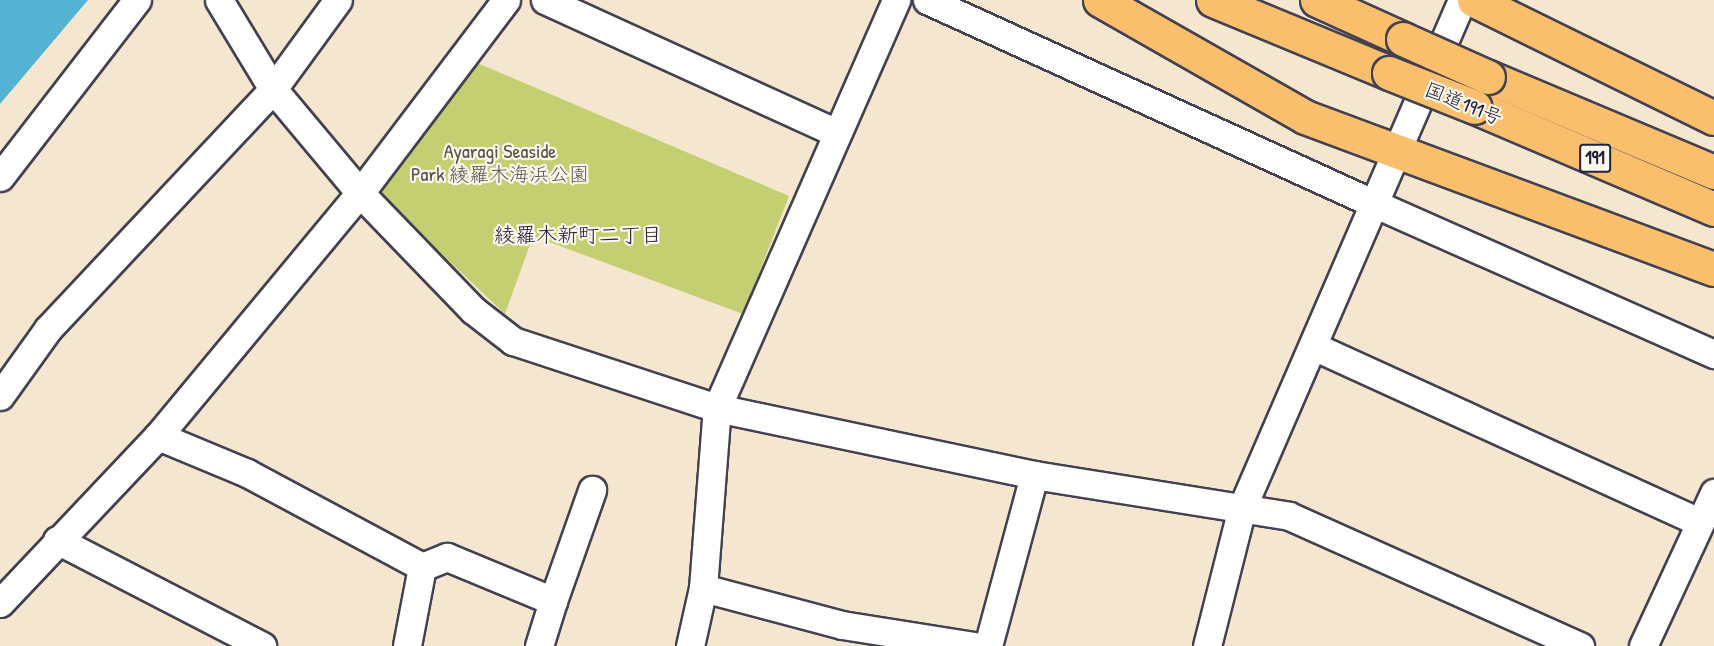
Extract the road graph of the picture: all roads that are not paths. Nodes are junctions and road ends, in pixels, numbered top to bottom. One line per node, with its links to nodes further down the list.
1 (137, 0): 18 (street)
2 (219, 0): 13 (street)
3 (339, 0): 13 (street)
4 (506, 0): 19 (street)
5 (545, 0): 15 (street)
6 (896, 0): 15 (street)
7 (927, 0): 20 (street)
8 (1100, 0): 16 (highway)
9 (1214, 0): 21 (highway, 国道191号 / 191, bridge)
10 (1317, 0): 17 (highway, 国道191号 / 191, bridge)
11 (1462, 0): 16 (street)
12 (1474, 0): 14 (highway)
13 (273, 89): 19 (street); 25 (street)
14 (1714, 118)
15 (837, 132): 26 (street)
16 (1396, 150): 20 (street); 22 (highway)
17 (1714, 172)
18 (0, 177)
19 (360, 193): 26 (street); 27 (street)
20 (1373, 203): 23 (street); 24 (street)
21 (1714, 209)
22 (1714, 269)
23 (1313, 346): 31 (street); 32 (street)
24 (1714, 354)
25 (0, 396)
26 (717, 408): 28 (street); 35 (street)
27 (158, 436): 33 (street); 34 (street)
28 (1034, 475): 31 (street); 44 (street)
29 (592, 490): 36 (street)
30 (1714, 493): 32 (street)
31 (1242, 507): 45 (street); 46 (street)
32 (1700, 522): 47 (street)
33 (57, 540): 37 (street); 39 (street)
34 (422, 567): 36 (street); 40 (street)
35 (703, 588): 38 (street); 42 (street)
36 (553, 601): 41 (street)
37 (0, 603)
38 (840, 635): 43 (street)
39 (261, 646)
40 (407, 646)
41 (539, 646)
42 (690, 646)
43 (974, 646)
44 (988, 646)
45 (1207, 646)
46 (1580, 646)
47 (1643, 646)

